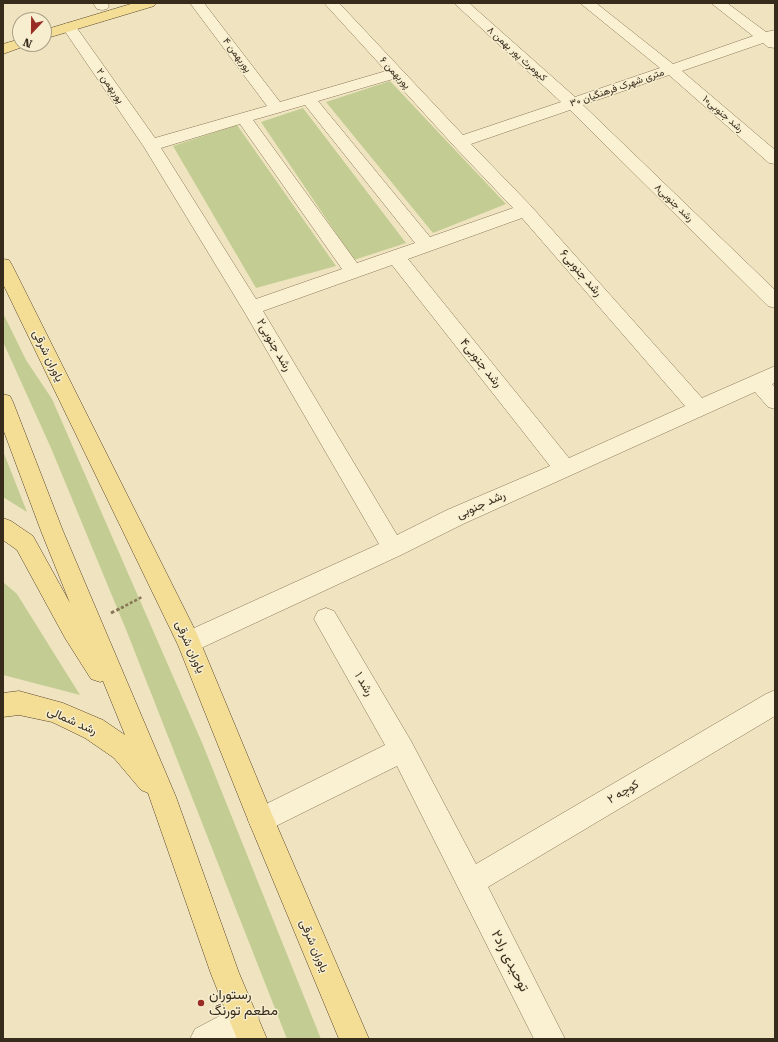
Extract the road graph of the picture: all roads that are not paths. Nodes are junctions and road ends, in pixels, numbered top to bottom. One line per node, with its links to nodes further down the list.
1 (149, 3): 9 (main road)
2 (197, 3): 16 (street, پوربهمن ۴)
3 (331, 3): 13 (street, پوربهمن ۶)
4 (461, 3): 15 (street, کیومرث پور بهمن ۸)
5 (587, 3): 12 (street, رشد جنوبی۱۰)
6 (718, 3): 11 (street)
7 (104, 4): 8 (main road)
8 (52, 21)
9 (69, 27): 10 (main road); 19 (street, پوربهمن ۲)
10 (52, 32)
11 (772, 39): 12 (street, ۳۰ متری شهرک فرهنگیان)
12 (672, 70): 15 (street, ۳۰ متری شهرک فرهنگیان); 20 (street, رشد جنوبی۱۰)
13 (395, 73): 14 (street); 18 (street, پوربهمن ۶)
14 (308, 98): 16 (street); 22 (street)
15 (573, 104): 18 (street, ۳۰ متری شهرک فرهنگیان); 26 (street, رشد جنوبی۸)
16 (276, 107): 17 (street)
17 (243, 118): 19 (street); 25 (street)
18 (460, 142): 21 (street, رشد جنوبی۶)
19 (151, 145): 27 (street, رشد جنوبی۲)
20 (775, 159)
21 (525, 210): 22 (street); 31 (street, رشد جنوبی۶)
22 (426, 245): 23 (street)
23 (396, 257): 25 (street); 32 (street, رشد جنوبی۴)
24 (3, 265): 36 (main road, یاوران شرقی)
25 (354, 272): 27 (street)
26 (775, 301)
27 (252, 308): 34 (street, رشد جنوبی۲)
28 (767, 377): 29 (street); 31 (street, رشد جنوبی)
29 (775, 401)
30 (3, 402): 39 (main road)
31 (699, 408): 32 (street, رشد جنوبی)
32 (565, 469): 34 (street, رشد جنوبی)
33 (3, 528): 39 (main road)
34 (393, 548): 36 (street, رشد جنوبی)
35 (326, 619): 40 (street, رشد ۱)
36 (189, 642): 42 (main road, یاوران شرقی)
37 (775, 702): 43 (street, کوچه ۲)
38 (3, 705): 41 (main road, رشد شمالی)
39 (131, 720): 41 (main road)
40 (402, 750): 42 (street); 43 (street, رشد ۱)
41 (163, 797): 44 (main road)
42 (262, 820): 46 (main road, یاوران شرقی)
43 (471, 882): 47 (street, توحیدی راد۲)
44 (248, 1028): 45 (street)
45 (205, 1039)
46 (354, 1039)
47 (550, 1039)

